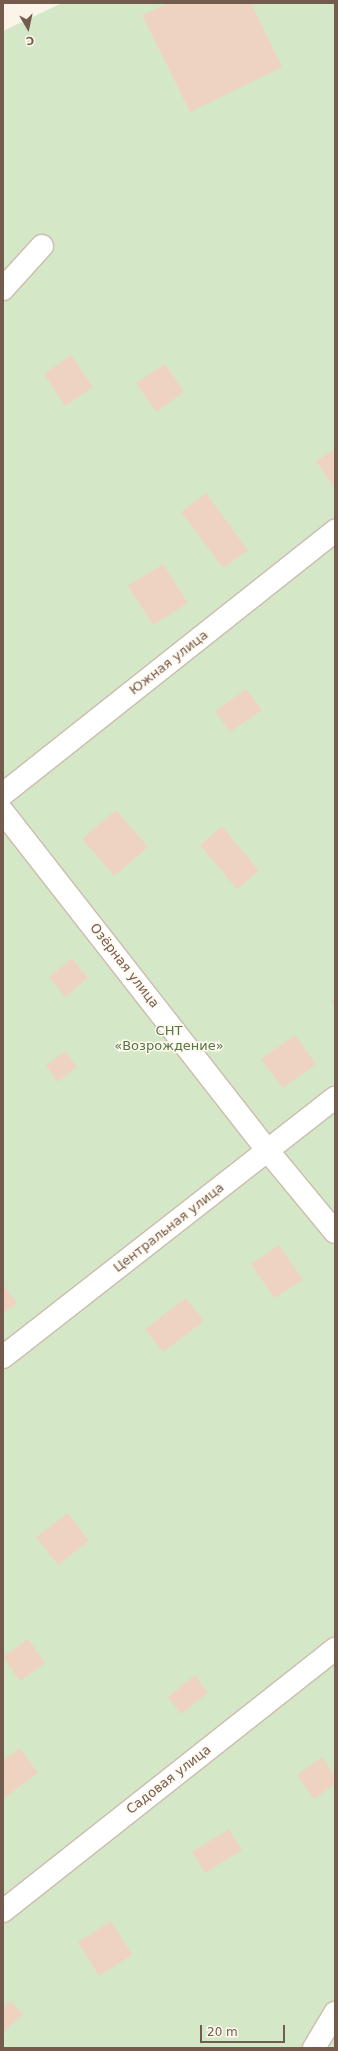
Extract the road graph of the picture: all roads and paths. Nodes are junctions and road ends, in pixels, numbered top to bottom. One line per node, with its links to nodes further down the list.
1 (42, 246): 2 (street)
2 (3, 289)
3 (335, 531): 4 (street, Южная улица)
4 (3, 794)
5 (3, 812): 7 (street, Озёрная улица)
6 (335, 1098): 7 (street, Центральная улица)
7 (268, 1151): 8 (street, Озёрная улица); 9 (street, Центральная улица)
8 (335, 1232)
9 (3, 1357)
10 (335, 1649): 11 (street, Садовая улица)
11 (3, 1911)
12 (335, 2013): 13 (street)
13 (314, 2048)

